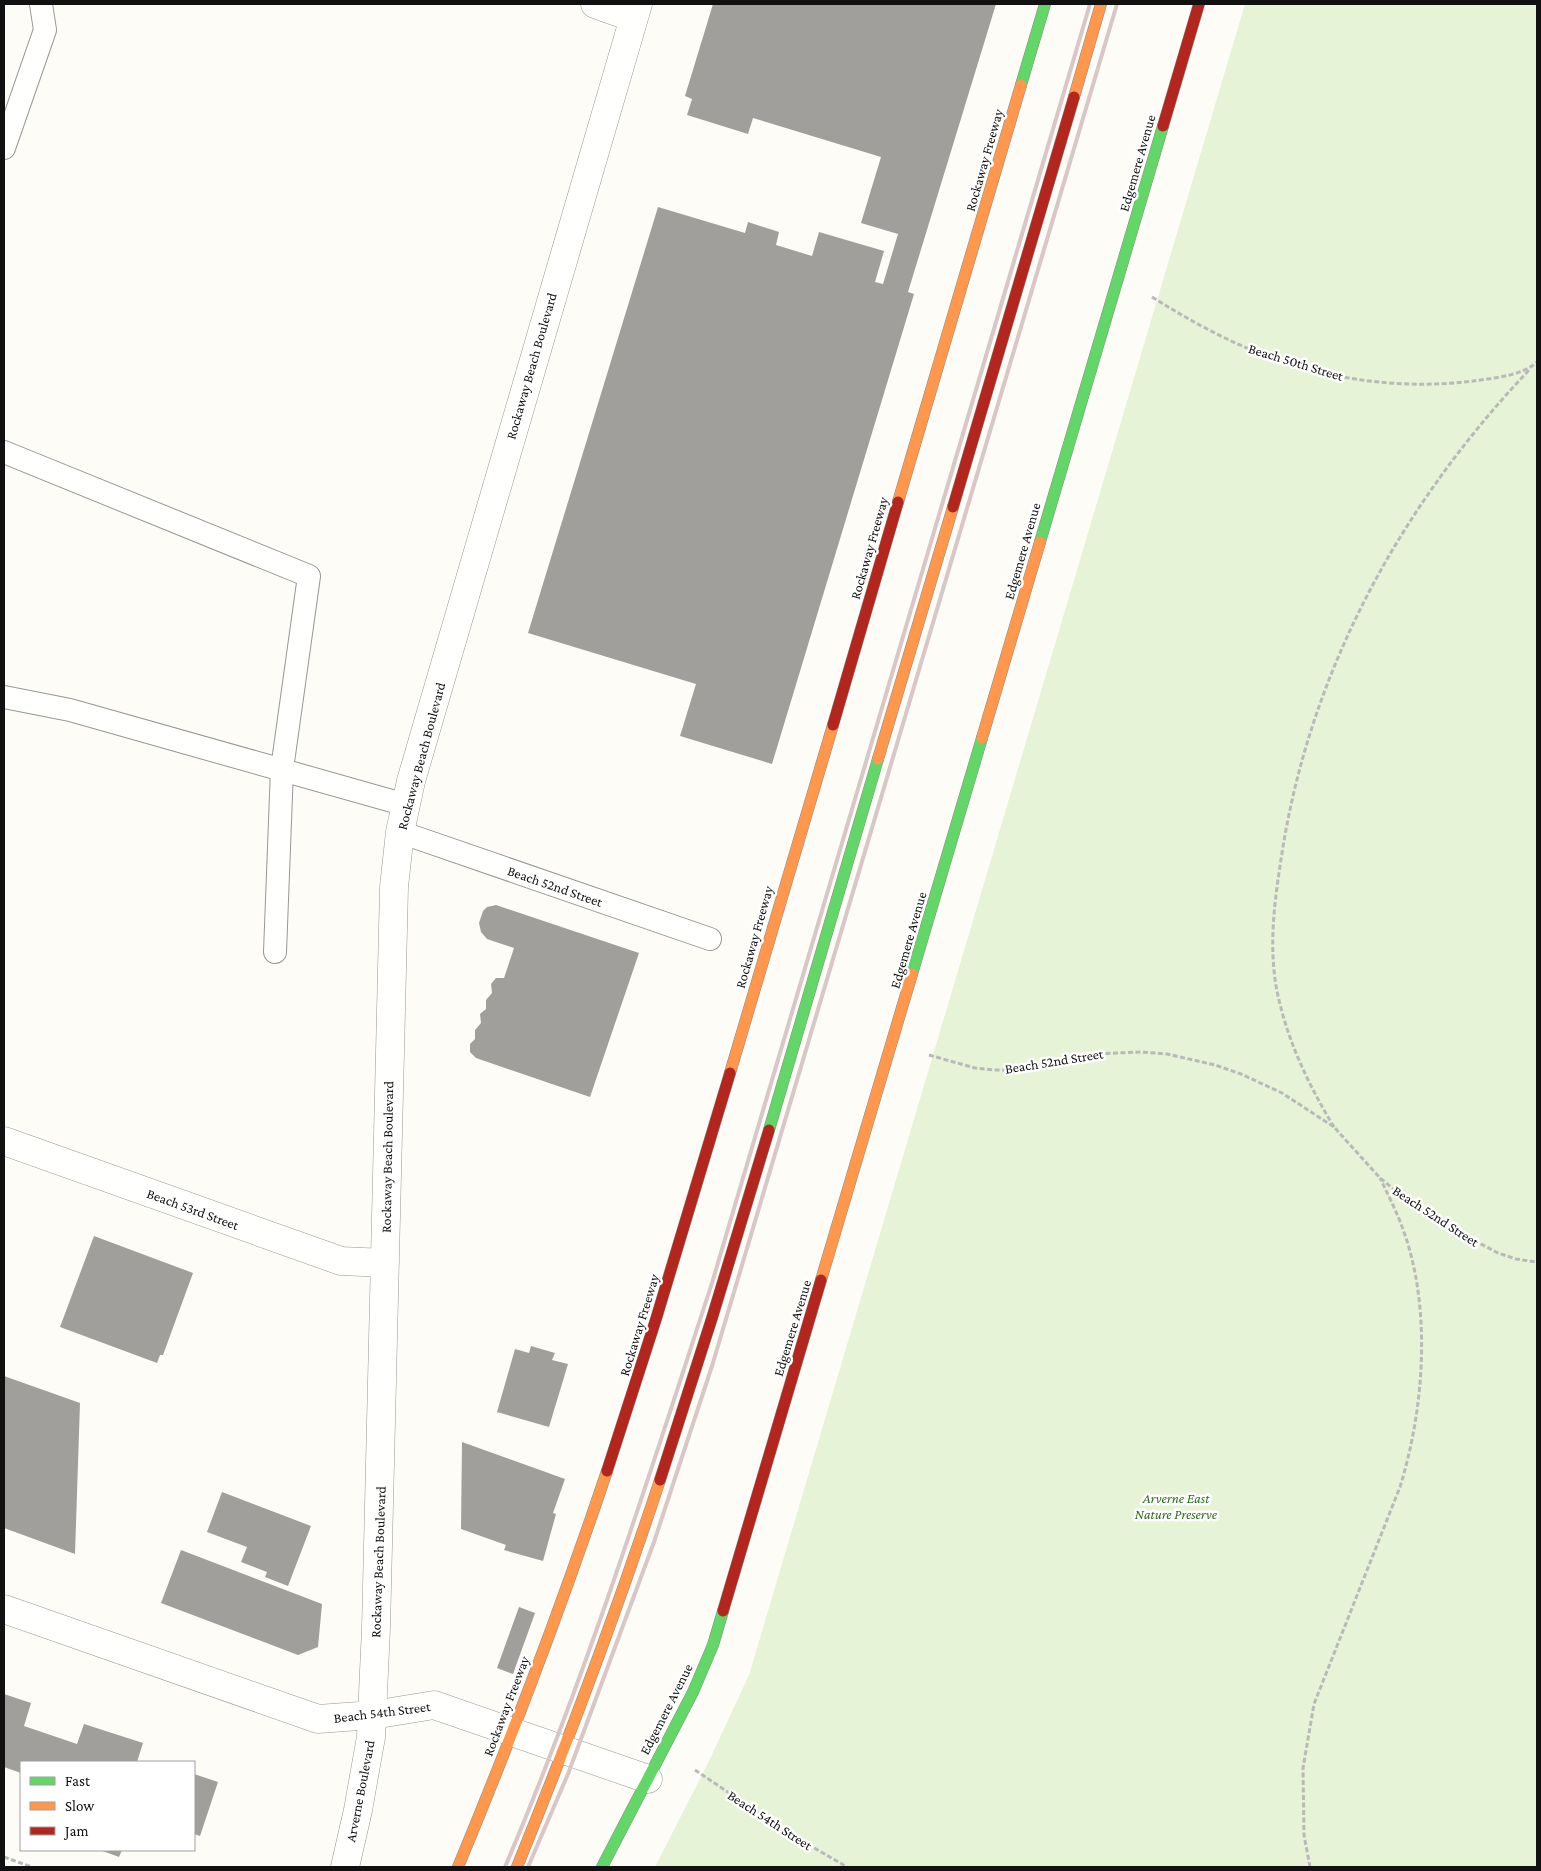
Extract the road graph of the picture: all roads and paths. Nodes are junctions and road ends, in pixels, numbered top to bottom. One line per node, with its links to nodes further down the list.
1 (41, 4): 7 (lane)
2 (595, 4): 6 (street)
3 (1045, 4): 26 (street, Rockaway Freeway)
4 (1102, 4): 27 (street)
5 (1199, 4): 29 (street, Edgemere Avenue)
6 (636, 11): 14 (street, Rockaway Beach Boulevard)
7 (4, 148)
8 (1152, 297): 10 (path, Beach 50th Street)
9 (1537, 362): 10 (path)
10 (1530, 369): 19 (path)
11 (4, 452): 13 (lane)
12 (4, 697): 13 (lane)
13 (282, 769): 14 (lane); 17 (lane)
14 (406, 805): 15 (street, Rockaway Beach Boulevard)
15 (400, 832): 16 (lane, Beach 52nd Street); 23 (street, Rockaway Beach Boulevard)
16 (710, 939)
17 (275, 952)
18 (929, 1055): 19 (path, Beach 52nd Street)
19 (1334, 1127): 21 (path, Beach 52nd Street)
20 (4, 1141): 23 (street, Beach 53rd Street)
21 (1380, 1178): 22 (path, Beach 52nd Street); 37 (path)
22 (1537, 1262)
23 (385, 1263): 25 (street, Rockaway Beach Boulevard)
24 (4, 1609): 25 (street, Beach 54th Street)
25 (372, 1715): 26 (street, Beach 54th Street); 32 (street, Arverne Boulevard)
26 (513, 1732): 27 (street, Beach 54th Street); 33 (street, Rockaway Freeway)
27 (564, 1750): 29 (street, Beach 54th Street); 34 (street)
28 (695, 1770): 36 (path, Beach 54th Street)
29 (648, 1779): 35 (street, Edgemere Avenue)
30 (4, 1858): 31 (path)
31 (32, 1867)
32 (345, 1867)
33 (458, 1867)
34 (516, 1867)
35 (602, 1867)
36 (848, 1867)
37 (1310, 1867)

